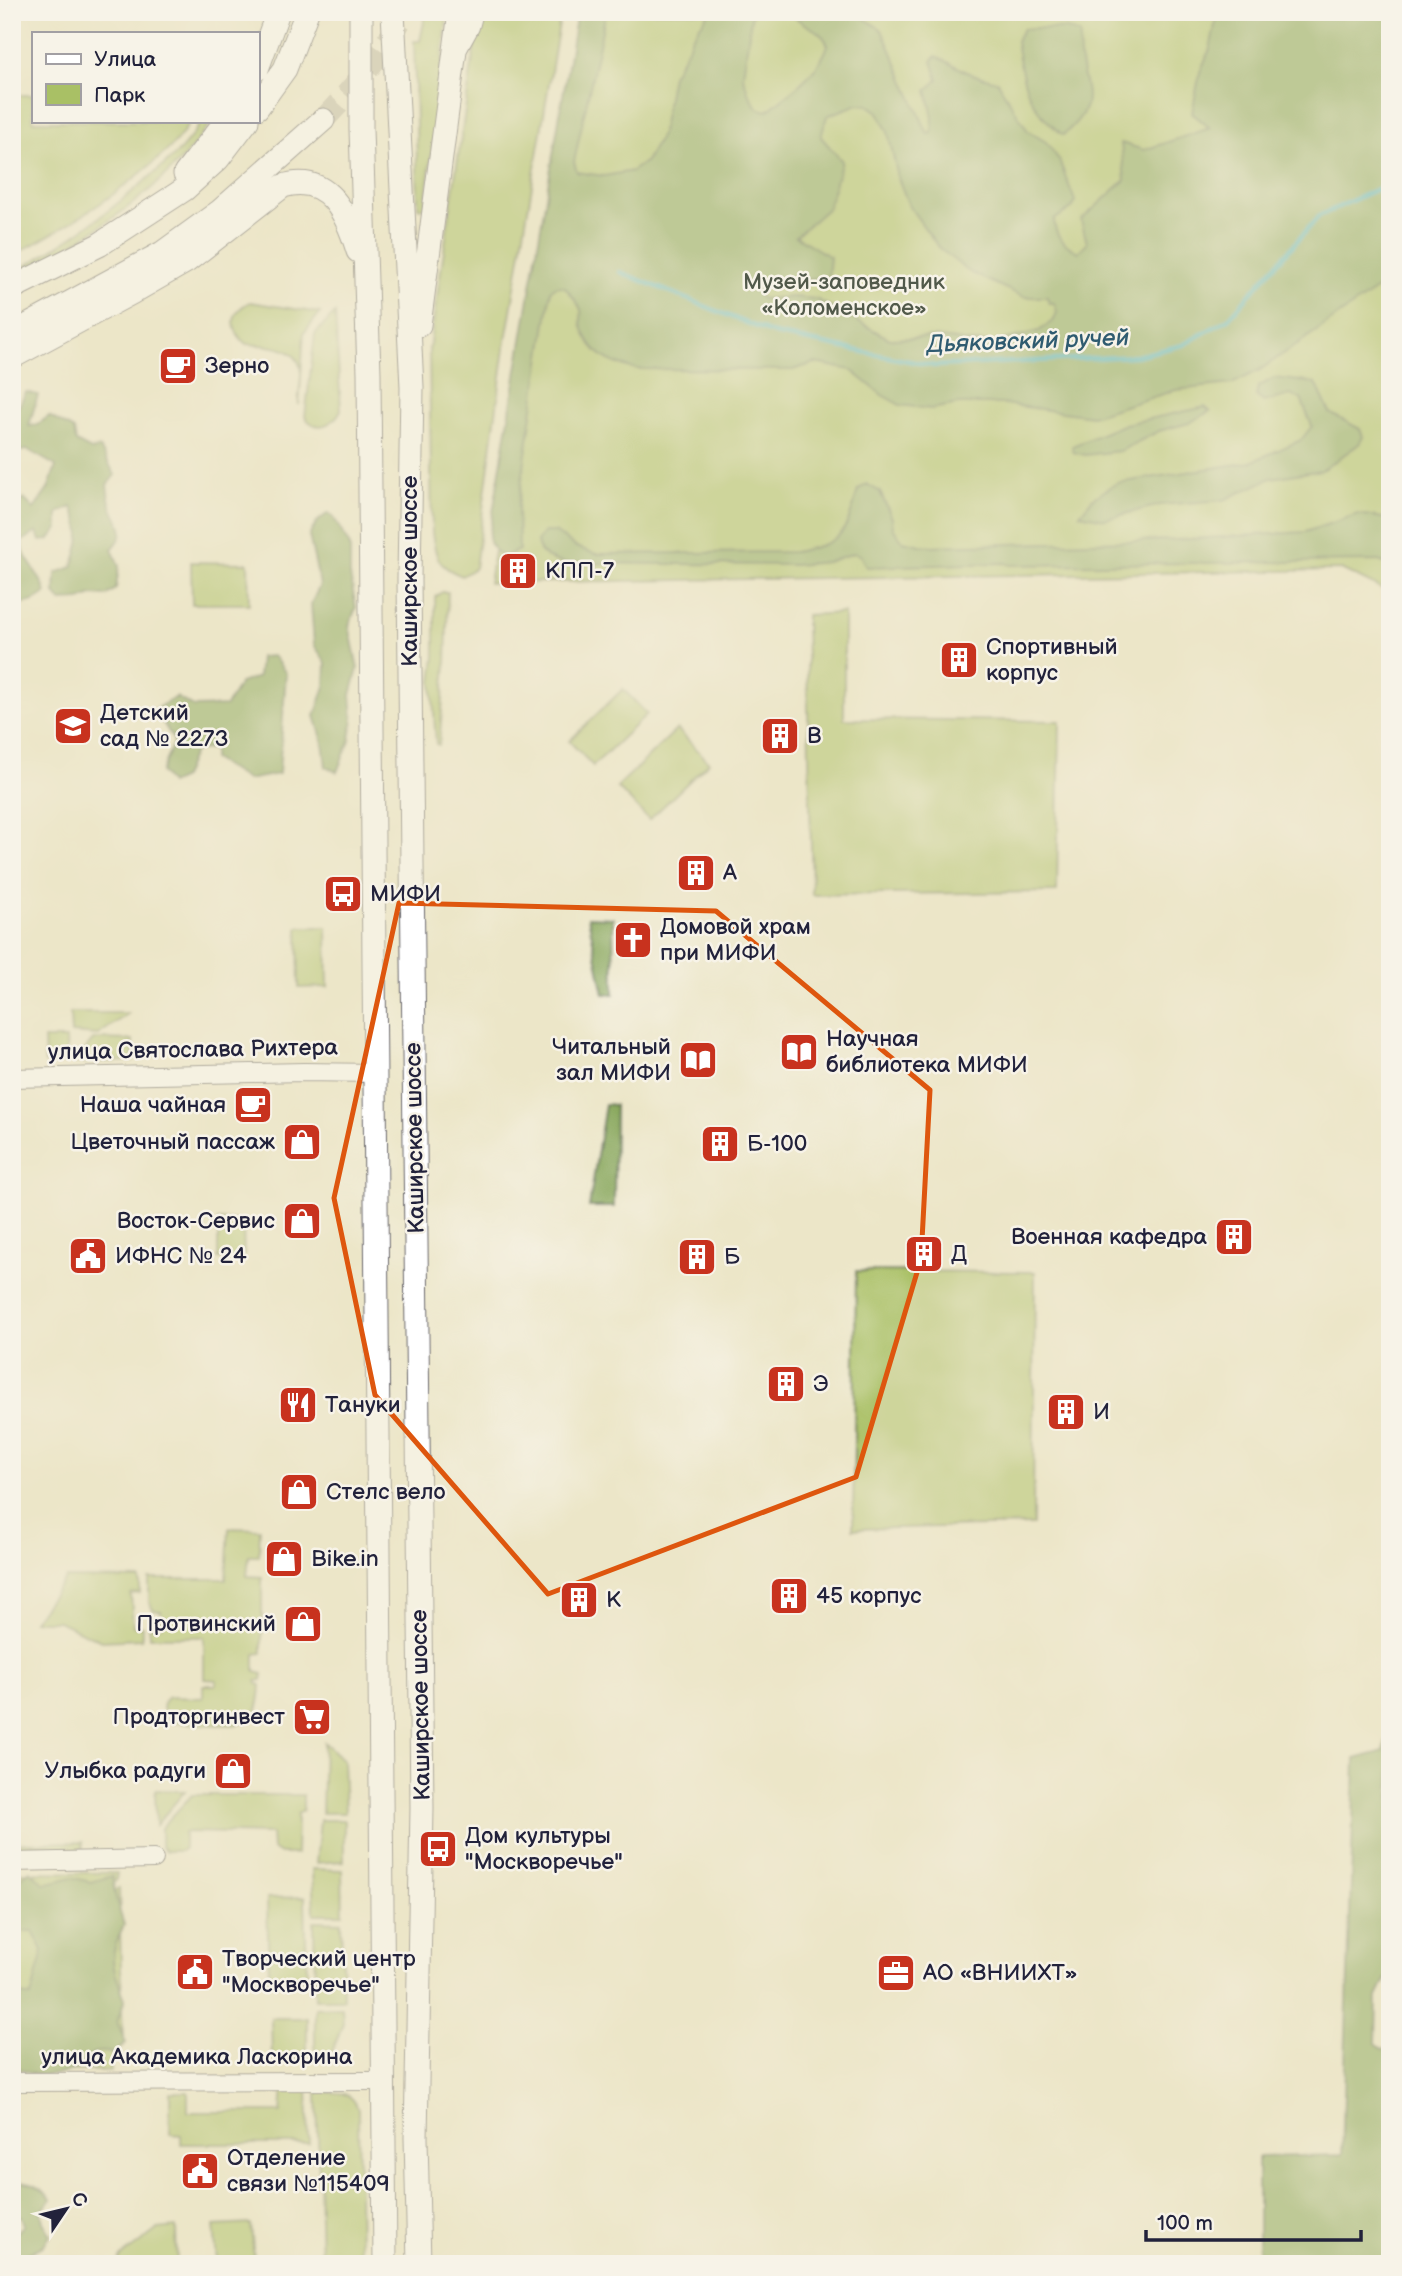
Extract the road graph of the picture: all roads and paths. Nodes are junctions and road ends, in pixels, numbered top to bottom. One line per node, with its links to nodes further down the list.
1 (278, 12): 9 (main road)
2 (307, 12): 10 (main road)
3 (345, 12): 14 (main road)
4 (361, 12): 14 (main road, Каширское шоссе)
5 (393, 12): 20 (main road, Каширское шоссе)
6 (460, 12): 8 (main road)
7 (474, 12): 8 (street)
8 (453, 56): 20 (main road)
9 (259, 64)
10 (259, 105)
11 (323, 120): 18 (main road)
12 (225, 122): 15 (main road)
13 (246, 122): 15 (main road)
14 (361, 130): 16 (main road, Каширское шоссе)
15 (139, 220): 17 (main road)
16 (366, 285): 19 (main road); 21 (main road, Каширское шоссе)
17 (12, 288)
18 (12, 334)
19 (12, 357)
20 (412, 387): 28 (main road, Каширское шоссе)
21 (375, 1073): 22 (street, улица Святослава Рихтера); 25 (main road, Каширское шоссе)
22 (12, 1078)
23 (154, 1858): 24 (street)
24 (12, 1862)
25 (382, 2081): 26 (street, улица Академика Ласкорина); 27 (main road, Каширское шоссе)
26 (12, 2082)
27 (385, 2264)
28 (419, 2264)

